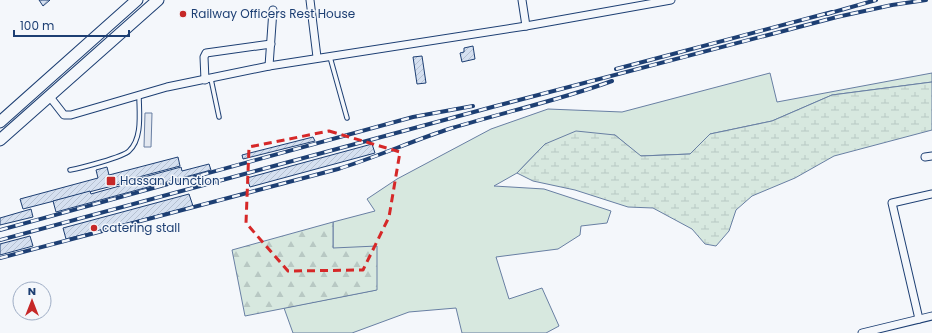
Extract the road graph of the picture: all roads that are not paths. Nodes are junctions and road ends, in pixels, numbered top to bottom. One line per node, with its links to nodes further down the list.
1 (137, 0): 17 (main road)
2 (158, 0): 14 (main road)
3 (310, 0): 10 (street)
4 (522, 0): 7 (street)
5 (671, 0): 7 (street)
6 (273, 10): 8 (street)
7 (526, 26): 9 (street)
8 (271, 44): 11 (street); 12 (street)
9 (329, 56): 10 (street); 16 (lane)
10 (318, 57): 11 (street)
11 (269, 66): 12 (street)
12 (208, 79): 13 (street); 15 (lane)
13 (139, 94): 14 (street); 20 (lane)
14 (50, 97): 18 (main road)
15 (219, 117)
16 (347, 118)
17 (3, 120): 18 (main road)
18 (14, 130): 19 (main road)
19 (0, 140)
20 (70, 170)
21 (932, 194): 23 (street)
22 (932, 316): 23 (street)
23 (919, 319): 24 (street)
24 (894, 325): 25 (street); 26 (street)
25 (862, 333)
26 (896, 333)

